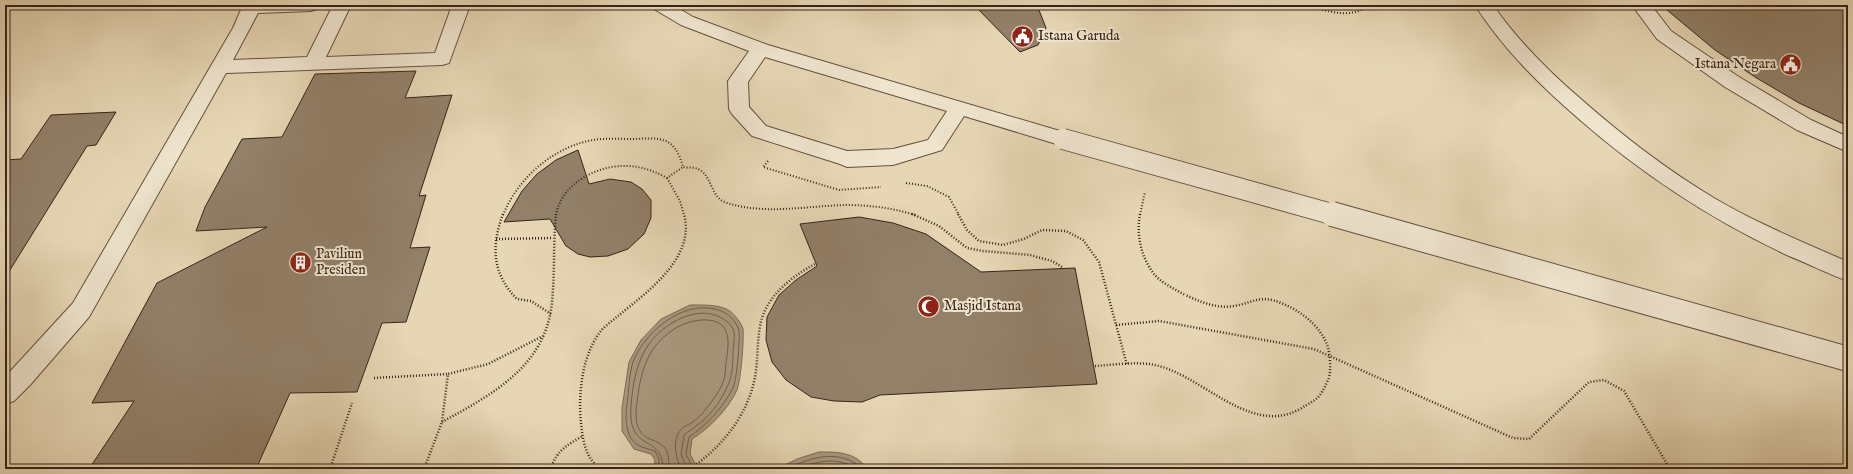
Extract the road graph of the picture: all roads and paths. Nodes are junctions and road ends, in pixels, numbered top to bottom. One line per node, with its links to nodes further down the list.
1 (311, 5): 9 (lane)
2 (342, 5): 11 (lane)
3 (461, 5): 11 (lane)
4 (660, 5): 10 (lane)
5 (1305, 5): 6 (path)
6 (1370, 5)
7 (1484, 5): 25 (lane)
8 (1641, 5): 14 (lane)
9 (252, 6): 12 (lane)
10 (761, 49): 13 (lane); 13 (lane)
11 (314, 63): 12 (lane)
12 (219, 67): 34 (lane)
13 (959, 108): 29 (lane, bridge)
14 (1848, 145)
15 (684, 167): 16 (path); 22 (path); 24 (path)
16 (667, 178): 21 (path); 37 (path)
17 (898, 184): 27 (path)
18 (883, 187): 20 (path)
19 (1146, 189): 30 (path, bridge)
20 (839, 190)
21 (553, 238): 22 (path); 26 (path)
22 (496, 239): 26 (path)
23 (815, 264): 42 (path)
24 (1062, 267)
25 (1848, 272)
26 (551, 314): 28 (path)
27 (1116, 325): 30 (path); 43 (path)
28 (544, 335): 32 (path); 36 (path)
29 (1848, 359)
30 (1127, 365): 31 (path, bridge)
31 (1095, 366)
32 (448, 374): 33 (path); 36 (path)
33 (374, 378)
34 (5, 393)
35 (352, 403): 38 (path)
36 (442, 422): 39 (path)
37 (583, 436): 40 (path); 41 (path)
38 (330, 469)
39 (424, 469)
40 (551, 469)
41 (601, 469)
42 (689, 469)
43 (1670, 469)

